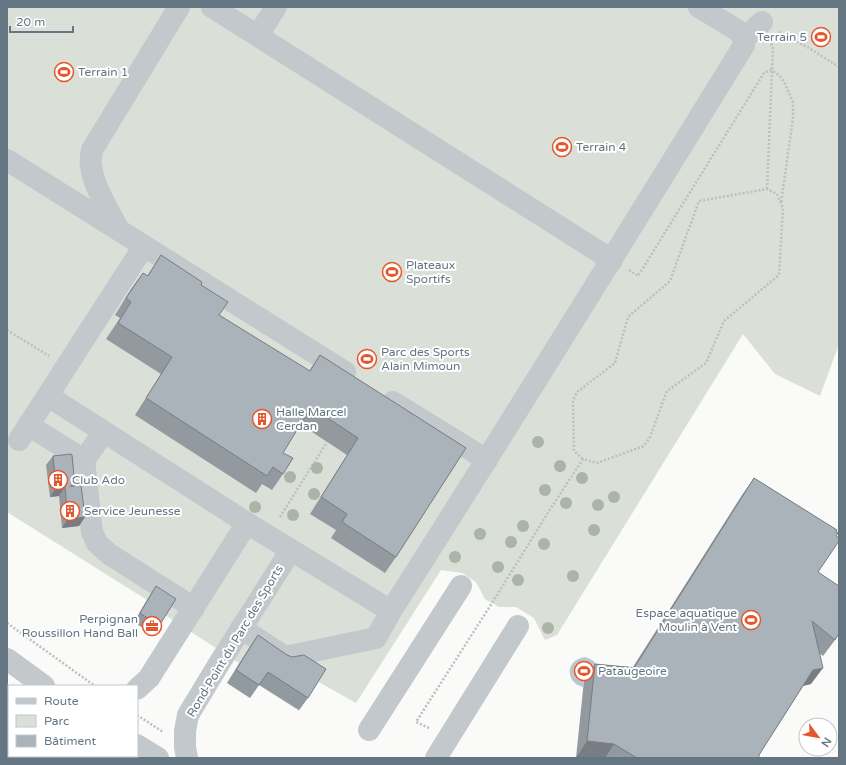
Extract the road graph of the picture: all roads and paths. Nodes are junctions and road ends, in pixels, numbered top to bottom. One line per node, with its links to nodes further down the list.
1 (179, 7): 13 (street)
2 (212, 7): 6 (street)
3 (276, 7): 6 (street)
4 (699, 7): 7 (street)
5 (762, 22): 7 (street); 8 (path); 9 (path)
6 (258, 35): 15 (street)
7 (744, 38): 15 (street)
8 (839, 67)
9 (772, 70): 11 (path); 12 (path); 16 (path)
10 (7, 160): 13 (street)
11 (767, 189): 12 (path); 24 (path)
12 (781, 204): 24 (path)
13 (119, 231): 14 (street)
14 (144, 246): 18 (street); 19 (street)
15 (612, 260): 26 (street)
16 (632, 272)
17 (7, 330): 18 (path)
18 (67, 368): 21 (street)
19 (359, 381)
20 (379, 393): 26 (street)
21 (48, 396): 22 (street); 25 (street)
22 (104, 432): 25 (street); 27 (street)
23 (328, 442): 28 (path)
24 (583, 459): 41 (path)
25 (84, 460): 31 (street)
26 (486, 460): 32 (street)
27 (247, 524): 28 (street); 31 (street)
28 (268, 536): 29 (street)
29 (291, 550): 32 (street); 35 (street, Rond-Point du Parc des Sports)
30 (461, 586): 40 (street)
31 (194, 608): 39 (street)
32 (391, 612): 35 (street)
33 (7, 623): 38 (path)
34 (518, 626): 41 (street)
35 (241, 628): 44 (street, Rond-Point du Parc des Sports)
36 (7, 660): 37 (street)
37 (43, 685)
38 (94, 685)
39 (138, 688)
40 (369, 730)
41 (448, 738): 45 (street)
42 (138, 746): 43 (street)
43 (158, 758)
44 (187, 758)
45 (436, 758)

